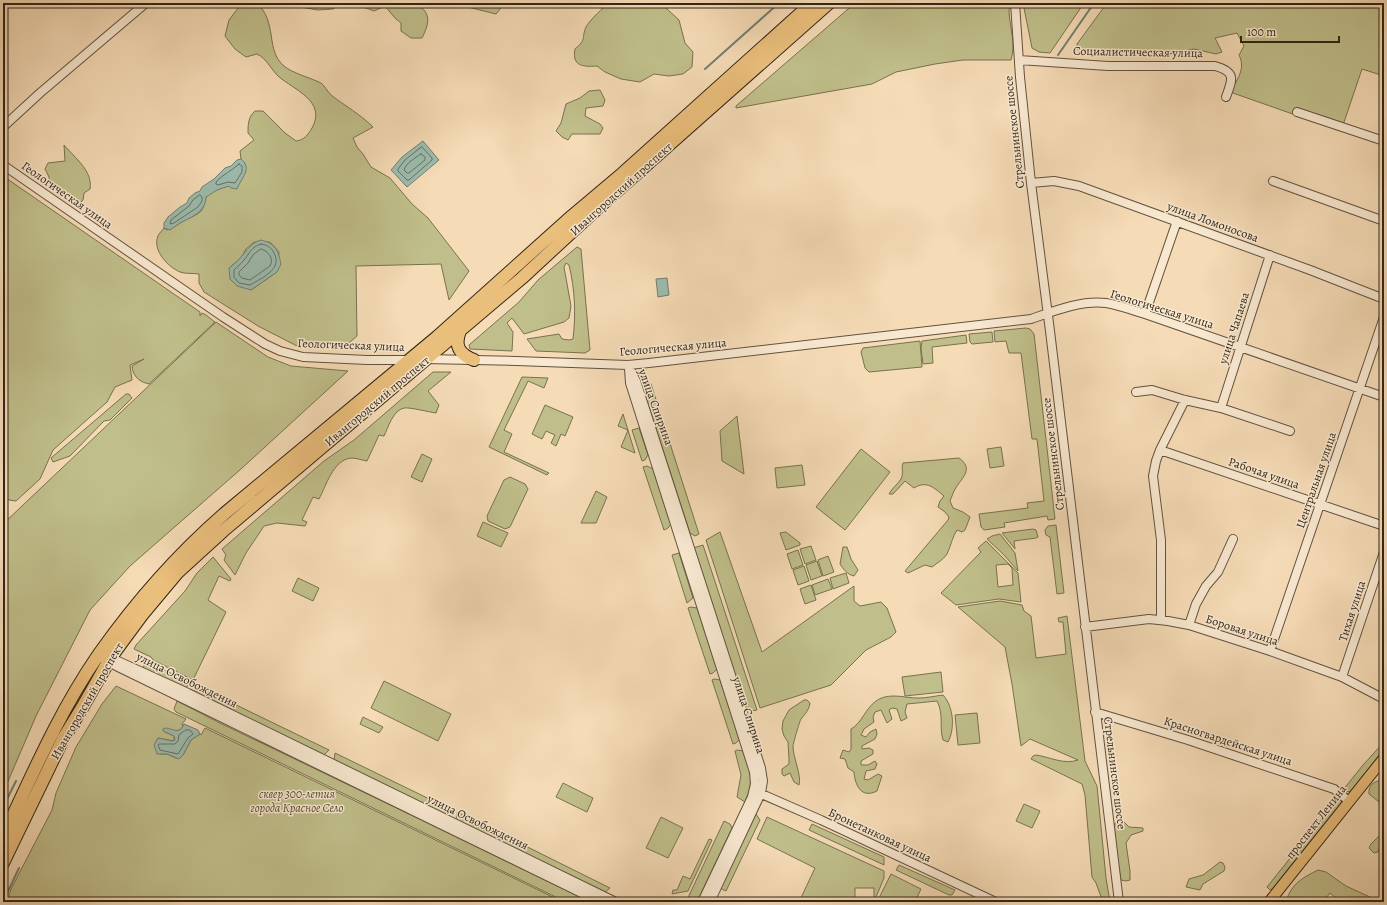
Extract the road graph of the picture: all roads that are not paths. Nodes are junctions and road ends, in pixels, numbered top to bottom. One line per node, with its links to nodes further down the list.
1 (146, 3): 8 (street)
2 (812, 3): 23 (highway, Ивангородский проспект)
3 (829, 3): 20 (highway, Ивангородский проспект)
4 (1016, 3): 5 (street, Стрельнинское шоссе)
5 (1019, 60): 6 (street, Социалистическая улица); 12 (street, Стрельнинское шоссе)
6 (1226, 98)
7 (1297, 112): 9 (street)
8 (3, 127)
9 (1384, 141)
10 (3, 165): 23 (street, Геологическая улица)
11 (1273, 181): 14 (street)
12 (1031, 183): 13 (street, улица Ломоносова); 17 (street, Стрельнинское шоссе)
13 (1177, 221): 15 (street, улица Ломоносова); 18 (street)
14 (1384, 221)
15 (1270, 255): 16 (street, улица Ломоносова); 21 (street, улица Чапаева)
16 (1384, 299)
17 (1048, 314): 18 (street, Геологическая улица); 25 (street, Геологическая улица); 39 (street, Стрельнинское шоссе)
18 (1145, 314): 21 (street, Геологическая улица)
19 (1384, 317): 26 (street, Центральная улица)
20 (460, 331): 22 (highway, Ивангородский проспект); 24 (highway)
21 (1240, 347): 26 (street, Геологическая улица); 30 (street, улица Чапаева)
22 (426, 359): 23 (street, Геологическая улица); 24 (street, Геологическая улица); 41 (highway, Ивангородский проспект)
23 (410, 360): 41 (highway, Ивангородский проспект)
24 (474, 360): 25 (street, Геологическая улица)
25 (628, 365): 46 (street, улица Спирина)
26 (1361, 389): 28 (street, Геологическая улица); 33 (street, Центральная улица)
27 (1136, 392): 29 (street)
28 (1384, 397)
29 (1185, 400): 30 (street); 32 (street)
30 (1221, 408): 31 (street)
31 (1290, 430)
32 (1160, 450): 33 (street, Рабочая улица); 37 (street)
33 (1321, 505): 34 (street, Рабочая улица); 40 (street, Центральная улица)
34 (1384, 526)
35 (1233, 539): 38 (street)
36 (1384, 552): 42 (street, Тихая улица)
37 (1161, 619): 38 (street, Боровая улица); 39 (street, Боровая улица)
38 (1189, 625): 40 (street, Боровая улица)
39 (1085, 626): 44 (street, Стрельнинское шоссе)
40 (1270, 651): 42 (street, Боровая улица)
41 (106, 658): 48 (highway, Ивангородский проспект); 49 (highway, Ивангородский проспект); 50 (street, улица Освобождения); 51 (street, улица Освобождения)
42 (1342, 677): 43 (street, Боровая улица)
43 (1384, 699)
44 (1096, 712): 47 (street, Красногвардейская улица); 55 (street, Стрельнинское шоссе)
45 (1384, 758): 47 (main road, проспект Ленина)
46 (757, 792): 52 (street, улица Спирина); 53 (street, улица Спирина); 54 (street, Бронетанковая улица)
47 (1349, 801): 56 (main road, проспект Ленина)
48 (3, 837)
49 (3, 863)
50 (600, 902)
51 (616, 902)
52 (702, 902)
53 (710, 902)
54 (996, 902)
55 (1119, 902)
56 (1269, 902)

